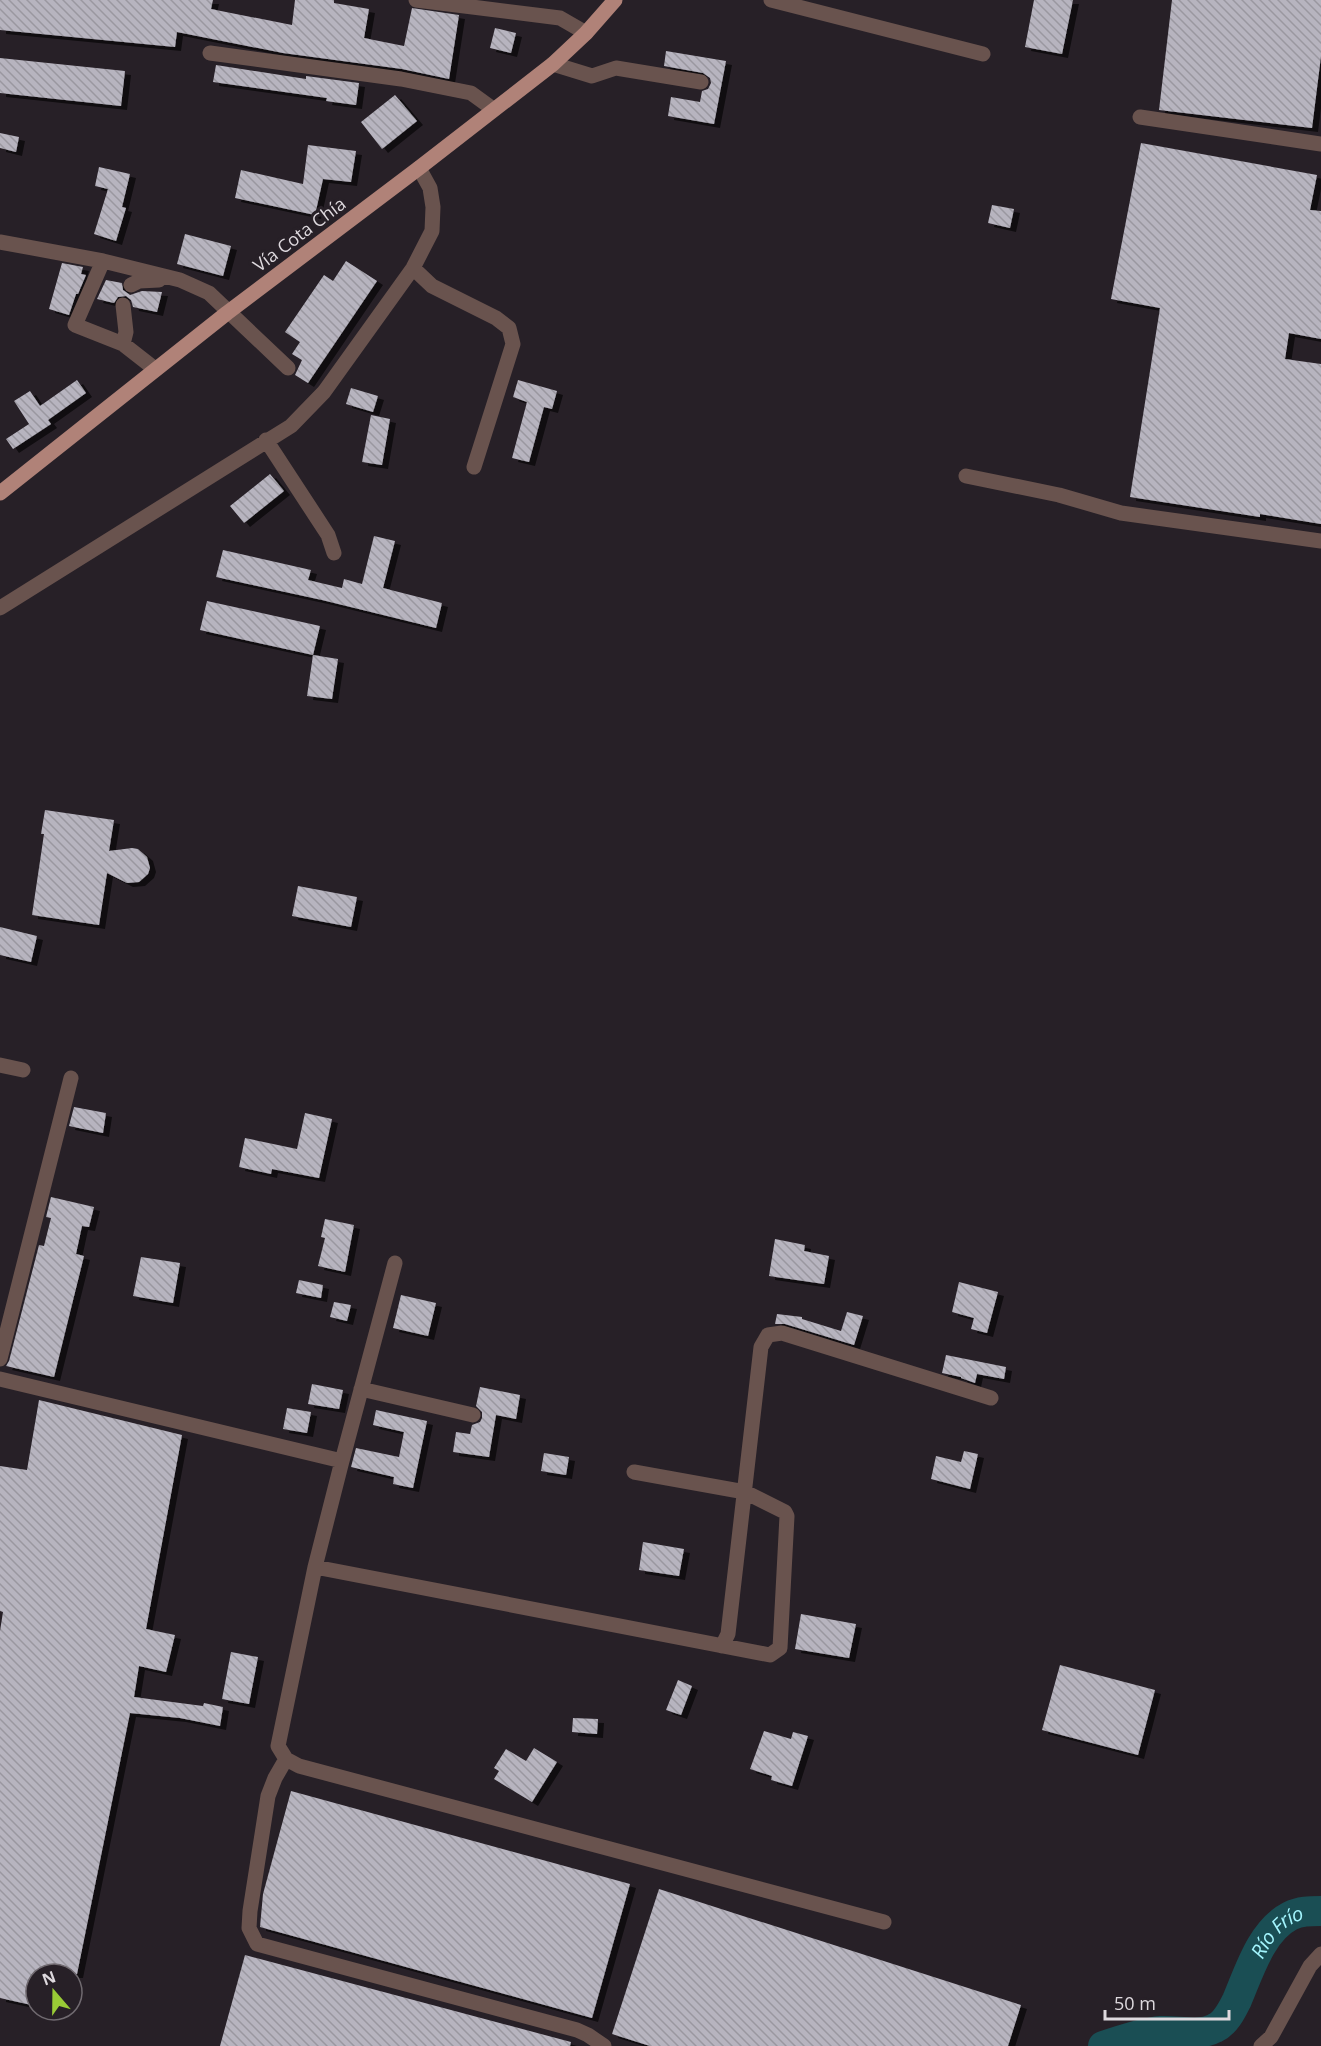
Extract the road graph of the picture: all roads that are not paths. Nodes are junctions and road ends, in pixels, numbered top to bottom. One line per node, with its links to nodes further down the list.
1 (416, 0): 4 (street)
2 (615, 0): 4 (main road, Vía Cota Chía)
3 (771, 0): 6 (street)
4 (586, 33): 7 (main road, Vía Cota Chía)
5 (210, 53): 9 (street)
6 (983, 54)
7 (553, 64): 8 (street); 9 (main road, Vía Cota Chía)
8 (701, 82)
9 (493, 109): 12 (main road, Vía Cota Chía)
10 (1140, 117): 11 (street)
11 (1321, 144)
12 (419, 168): 15 (street); 19 (main road, Vía Cota Chía)
13 (0, 242): 14 (street)
14 (103, 261): 16 (street); 20 (street)
15 (413, 268): 23 (street); 24 (street)
16 (180, 280): 17 (street); 19 (street)
17 (131, 285)
18 (123, 305): 20 (street)
19 (227, 313): 21 (street); 22 (main road, Vía Cota Chía)
20 (123, 344): 22 (street)
21 (288, 368)
22 (155, 369): 26 (main road, Vía Cota Chía)
23 (266, 440): 28 (street); 29 (street)
24 (474, 468)
25 (966, 476): 27 (street)
26 (0, 493)
27 (1321, 541)
28 (334, 553)
29 (0, 608)
30 (0, 1065): 31 (street)
31 (23, 1070)
32 (71, 1078): 34 (street)
33 (395, 1263): 36 (street)
34 (0, 1359)
35 (0, 1379): 39 (street)
36 (361, 1389): 38 (street); 39 (street)
37 (991, 1398): 41 (street)
38 (472, 1415)
39 (342, 1461): 42 (street)
40 (634, 1472): 41 (street)
41 (745, 1492): 43 (street); 43 (street)
42 (315, 1567): 43 (street); 44 (street)
43 (722, 1646)
44 (286, 1759): 45 (street); 47 (street)
45 (884, 1922)
46 (1321, 1954): 48 (street)
47 (604, 2046)
48 (1262, 2046)

